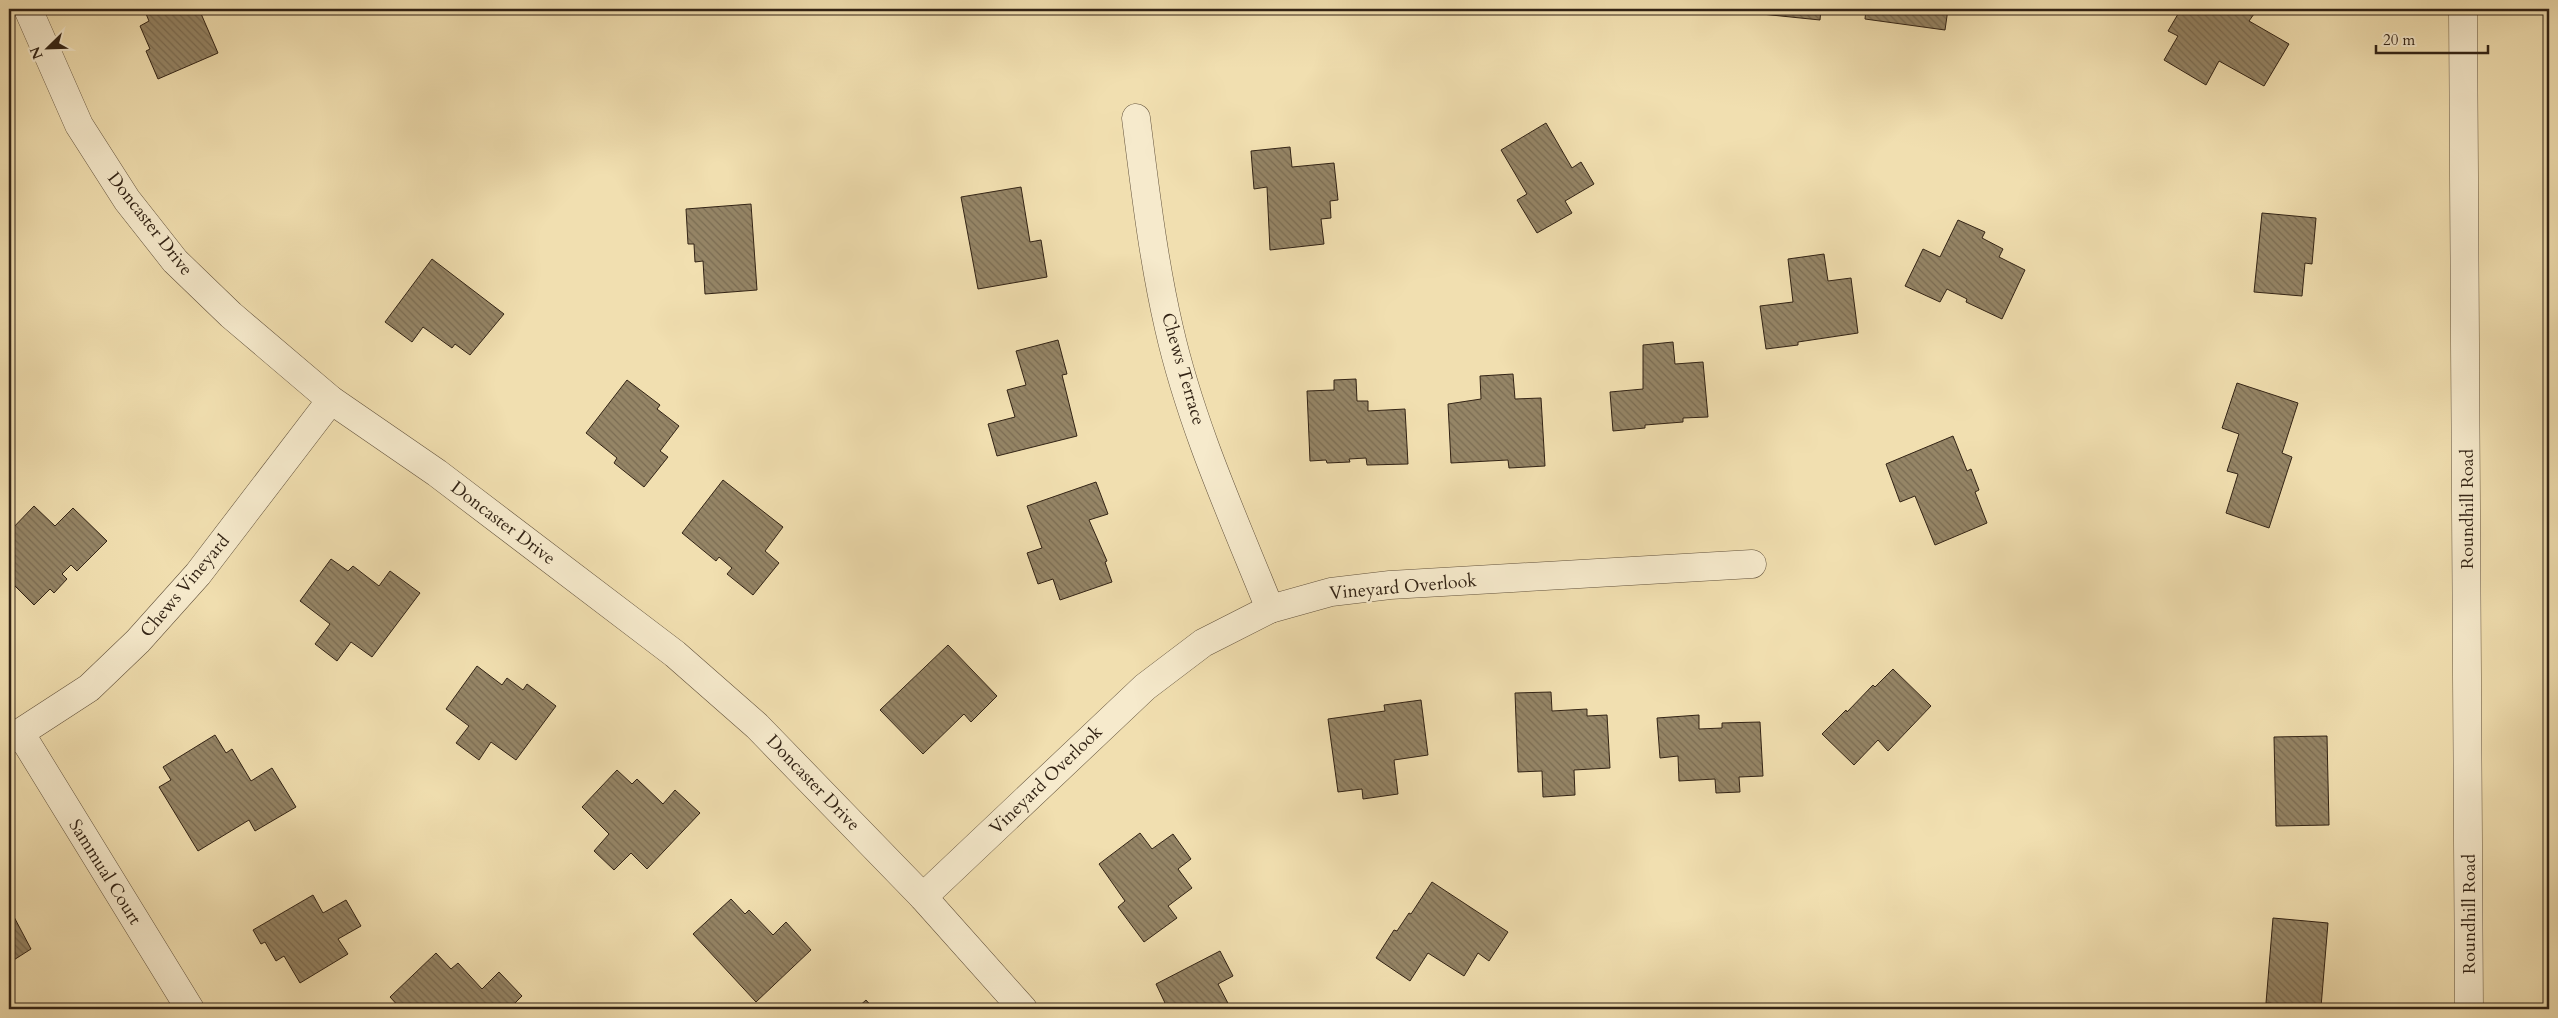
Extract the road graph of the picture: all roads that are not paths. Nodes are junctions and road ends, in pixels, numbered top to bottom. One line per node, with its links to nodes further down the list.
1 (28, 9): 4 (street, Doncaster Drive)
2 (2463, 9): 11 (street, Roundhill Road)
3 (1136, 118): 6 (street, Chews Terrace)
4 (331, 400): 7 (street, Chews Vineyard); 8 (street, Doncaster Drive)
5 (1752, 564): 6 (street, Vineyard Overlook)
6 (1270, 609): 8 (street, Vineyard Overlook)
7 (15, 737): 9 (street, Sammual Court)
8 (923, 897): 10 (street, Doncaster Drive)
9 (190, 1009)
10 (1023, 1009)
11 (2469, 1009)

